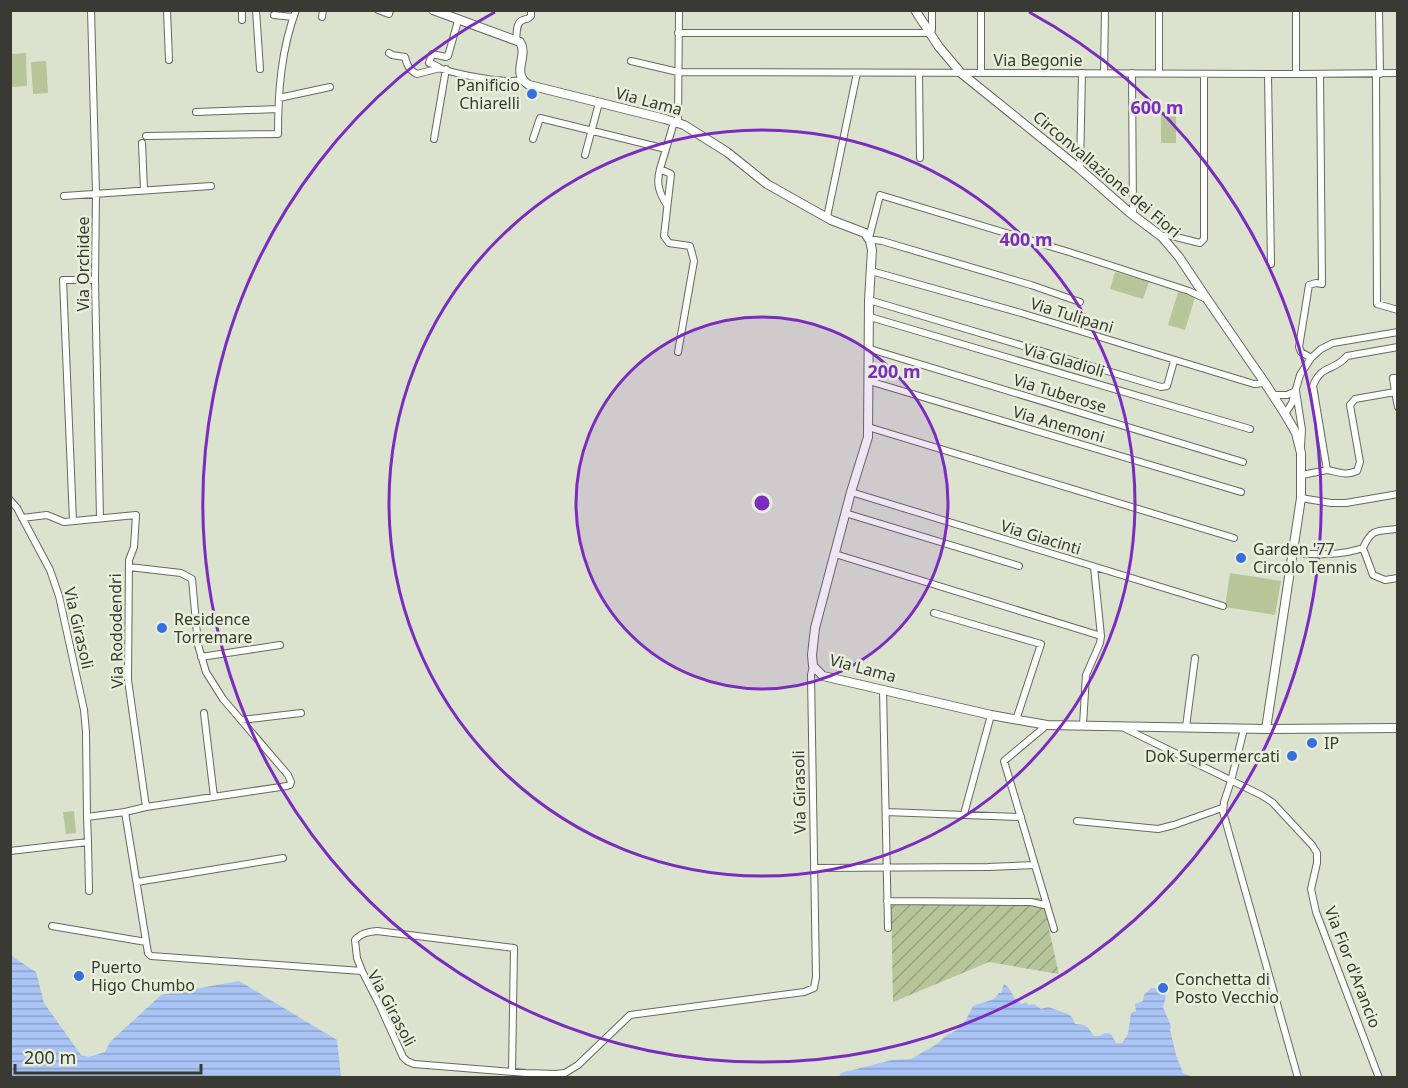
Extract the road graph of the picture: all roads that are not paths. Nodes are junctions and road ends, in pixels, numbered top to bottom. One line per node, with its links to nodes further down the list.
1 (91, 10): 61 (street, Via Orchidee)
2 (167, 10): 25 (street)
3 (242, 10): 19 (street)
4 (256, 10): 28 (street)
5 (378, 10): 6 (street)
6 (390, 10)
7 (433, 10): 20 (street)
8 (531, 10): 23 (street)
9 (678, 10): 21 (street)
10 (915, 10): 22 (street, Circonvallazione dei Fiori)
11 (932, 10): 22 (street)
12 (981, 10): 33 (street)
13 (1105, 10): 35 (street)
14 (1159, 10): 37 (street)
15 (1296, 10): 41 (street)
16 (1379, 10): 43 (street)
17 (295, 14): 18 (street); 46 (street)
18 (274, 15)
19 (242, 20)
20 (458, 21): 23 (street); 27 (street)
21 (678, 33): 22 (street); 29 (street)
22 (930, 33): 32 (street, Circonvallazione dei Fiori)
23 (516, 40): 44 (street)
24 (389, 53): 27 (street)
25 (169, 60)
26 (631, 61): 29 (street, Via Begonie)
27 (443, 68): 44 (street); 52 (street)
28 (260, 69)
29 (678, 72): 30 (street, Via Begonie); 50 (street)
30 (857, 73): 31 (street, Via Begonie); 65 (street)
31 (920, 73): 32 (street, Via Begonie); 56 (street)
32 (962, 73): 33 (street, Via Begonie); 58 (street, Circonvallazione dei Fiori)
33 (981, 73): 34 (street, Via Begonie)
34 (1082, 73): 35 (street, Via Begonie); 58 (street)
35 (1104, 73): 36 (street, Via Begonie)
36 (1132, 73): 37 (street, Via Begonie); 64 (street)
37 (1159, 73): 39 (street, Via Begonie)
38 (1398, 73): 43 (street, Via Begonie)
39 (1204, 74): 40 (street, Via Begonie); 66 (street)
40 (1269, 74): 41 (street, Via Begonie); 68 (street)
41 (1296, 74): 42 (street, Via Begonie)
42 (1320, 74): 43 (street, Via Begonie); 80 (street)
43 (1378, 74): 74 (street)
44 (523, 80): 47 (street, Via Lama)
45 (330, 87): 46 (street)
46 (279, 98): 48 (street)
47 (598, 103): 50 (street, Via Lama); 51 (street)
48 (278, 110): 49 (street); 60 (street)
49 (196, 112)
50 (676, 122): 54 (street); 65 (street, Via Lama)
51 (591, 131): 53 (street); 54 (street); 55 (street)
52 (434, 139)
53 (533, 139)
54 (666, 149): 57 (street)
55 (585, 155)
56 (920, 158)
57 (660, 169): 63 (street); 63 (street)
58 (1080, 169): 64 (street, Circonvallazione dei Fiori)
59 (211, 186): 60 (street)
60 (144, 190): 61 (street)
61 (96, 194): 62 (street); 70 (street, Via Orchidee)
62 (64, 196)
63 (667, 205): 79 (street)
64 (1133, 215): 66 (street, Circonvallazione dei Fiori)
65 (827, 217): 67 (street, Via Lama)
66 (1162, 237): 71 (street, Circonvallazione dei Fiori)
67 (869, 240): 69 (street, Via Lama); 71 (street); 73 (street, Via Lama)
68 (1271, 264)
69 (871, 271): 72 (street, Via Lama); 81 (street, Via Tulipani)
70 (95, 280): 103 (street, Via Orchidee); 104 (street)
71 (1207, 299): 84 (street, Circonvallazione dei Fiori)
72 (869, 300): 75 (street, Via Lama); 81 (street)
73 (1080, 302)
74 (1398, 310)
75 (870, 317): 78 (street, Via Lama); 91 (street, Via Gladioli)
76 (1398, 332): 80 (street)
77 (1398, 347): 94 (street)
78 (870, 349): 83 (street, Via Lama); 93 (street, Via Tuberose)
79 (678, 352)
80 (1311, 358): 85 (street)
81 (1174, 361): 84 (street, Via Tulipani)
82 (1398, 378): 86 (street)
83 (869, 381): 90 (street, Via Lama); 97 (street, Via Anemoni)
84 (1265, 382): 87 (street, Circonvallazione dei Fiori)
85 (1296, 390): 87 (street); 89 (street); 92 (street)
86 (1395, 392): 88 (street); 94 (street)
87 (1273, 395): 89 (street, Circonvallazione dei Fiori)
88 (1398, 407)
89 (1285, 414): 92 (street, Circonvallazione dei Fiori)
90 (868, 427): 96 (street, Via Lama); 106 (street)
91 (1250, 429)
92 (1301, 453): 95 (street, Circonvallazione dei Fiori)
93 (1243, 462)
94 (1327, 470): 95 (street)
95 (1302, 475): 99 (street, Circonvallazione dei Fiori)
96 (850, 492): 101 (street, Via Lama); 112 (street, Via Giacinti)
97 (1241, 492)
98 (1398, 494): 99 (street)
99 (1301, 498): 108 (street, Circonvallazione dei Fiori)
100 (10, 500): 102 (street, Via Girasoli)
101 (845, 513): 109 (street, Via Lama); 110 (street)
102 (22, 518): 104 (street, Via Rododendri); 141 (street, Via Girasoli)
103 (100, 518): 104 (street, Via Rododendri); 111 (street, Via Rododendri)
104 (73, 521)
105 (1398, 529): 107 (street)
106 (1234, 538)
107 (1363, 548): 108 (street); 113 (street)
108 (1292, 552): 133 (street, Circonvallazione dei Fiori)
109 (834, 554): 116 (street); 120 (street, Via Lama)
110 (1019, 566)
111 (129, 567): 118 (street); 136 (street, Via Rododendri)
112 (1094, 567): 114 (street, Via Giacinti); 116 (street)
113 (1398, 578)
114 (1223, 606)
115 (934, 613): 126 (street)
116 (1101, 636): 128 (street)
117 (280, 645): 118 (street)
118 (201, 657): 125 (street)
119 (1196, 658): 130 (street)
120 (813, 666): 121 (street, Via Lama); 148 (street, Via Girasoli)
121 (883, 690): 124 (street, Via Lama); 139 (street)
122 (204, 713): 135 (street)
123 (301, 713): 125 (street)
124 (990, 715): 126 (street, Via Lama); 140 (street)
125 (241, 720): 135 (street)
126 (1016, 720): 127 (street, Via Lama)
127 (1047, 725): 128 (street, Via Lama); 142 (street)
128 (1083, 725): 129 (street, Via Lama)
129 (1119, 726): 130 (street, Via Lama); 134 (street, Via Fior d'Arancio)
130 (1186, 728): 132 (street, Via Lama)
131 (1398, 728): 133 (street)
132 (1245, 729): 133 (street, Via Lama); 134 (street)
133 (1266, 729)
134 (1231, 781): 137 (street); 161 (street, Via Fior d'Arancio)
135 (214, 797): 136 (street)
136 (146, 807): 138 (street)
137 (1222, 808): 143 (street); 160 (street)
138 (125, 812): 141 (street); 150 (street)
139 (886, 812): 140 (street); 149 (street)
140 (964, 814): 142 (street)
141 (87, 817): 144 (street, Via Girasoli)
142 (1021, 817): 147 (street)
143 (1077, 821)
144 (88, 842): 145 (street); 151 (street, Via Girasoli)
145 (10, 852)
146 (283, 858): 150 (street)
147 (1035, 865): 149 (street); 153 (street)
148 (814, 868): 149 (street); 159 (street, Via Girasoli)
149 (887, 868): 152 (street)
150 (136, 882): 157 (street)
151 (89, 891)
152 (887, 901): 153 (street); 155 (street)
153 (1047, 904): 156 (street)
154 (52, 926): 157 (street)
155 (888, 928)
156 (1054, 929)
157 (146, 942): 158 (street, Via Girasoli)
158 (362, 971): 159 (street, Via Girasoli); 159 (street)
159 (512, 1072)
160 (1298, 1077)
161 (1379, 1077)

